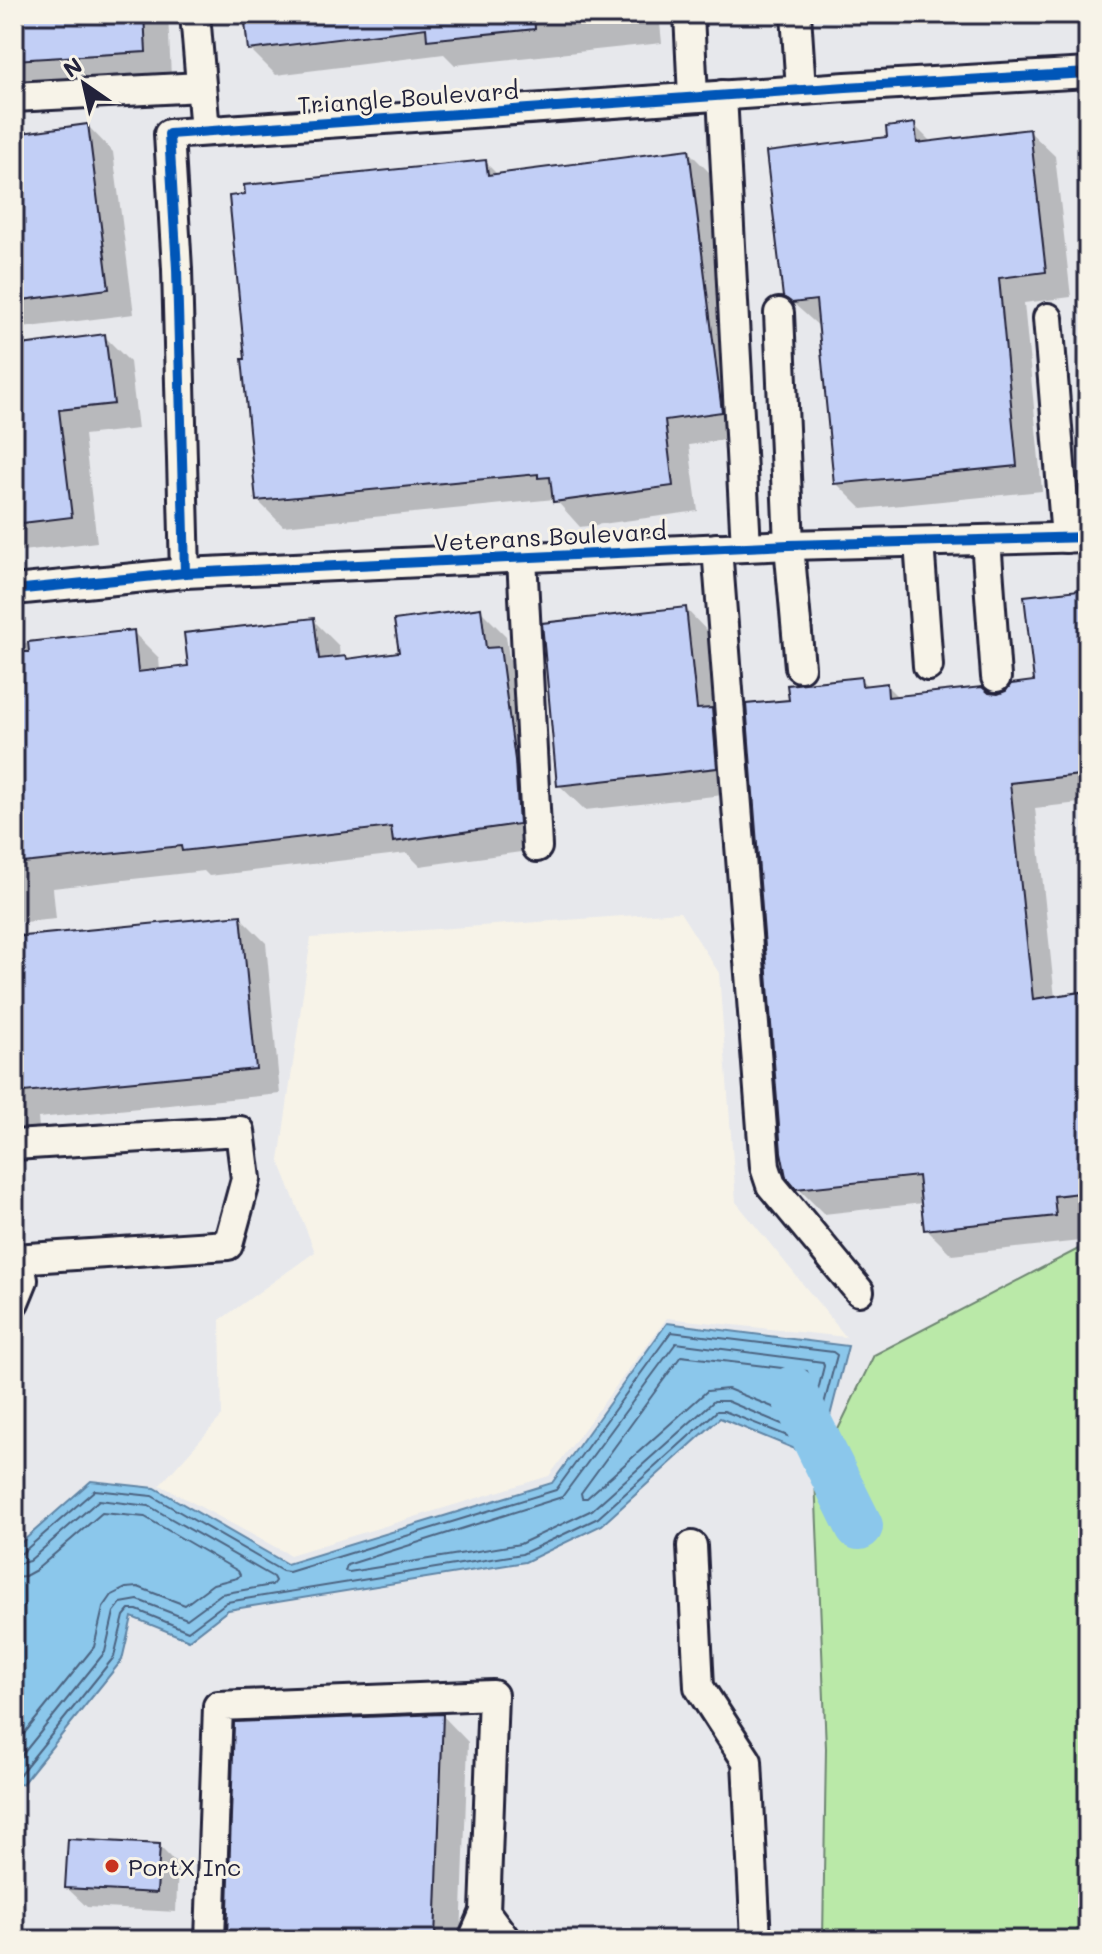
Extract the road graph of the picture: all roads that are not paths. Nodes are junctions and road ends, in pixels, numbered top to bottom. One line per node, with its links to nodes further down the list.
1 (195, 14): 5 (street)
2 (689, 14): 9 (street)
3 (796, 14): 6 (street)
4 (1088, 73): 6 (street, Triangle Boulevard)
5 (201, 87): 8 (street); 10 (street)
6 (801, 90): 7 (street, Triangle Boulevard)
7 (722, 95): 9 (street, Triangle Boulevard); 17 (street)
8 (14, 97)
9 (693, 97): 10 (street, Triangle Boulevard)
10 (205, 131): 20 (street, Triangle Boulevard)
11 (779, 313): 16 (street)
12 (1048, 318): 13 (street)
13 (1077, 538): 14 (street, Veterans Boulevard)
14 (986, 540): 15 (street, Veterans Boulevard); 24 (street)
15 (919, 542): 16 (street, Veterans Boulevard); 22 (street)
16 (789, 545): 17 (street, Veterans Boulevard); 23 (street)
17 (746, 547): 18 (street, Veterans Boulevard)
18 (717, 548): 19 (street, Veterans Boulevard); 28 (street)
19 (522, 558): 20 (street, Veterans Boulevard); 25 (street)
20 (185, 573): 21 (street, Veterans Boulevard)
21 (14, 590)
22 (928, 666)
23 (800, 667)
24 (996, 677)
25 (537, 847)
26 (14, 1145): 27 (street)
27 (16, 1259): 29 (street)
28 (859, 1291)
29 (14, 1302)
30 (692, 1546): 35 (street)
31 (485, 1912): 32 (street); 33 (street); 34 (street)
32 (210, 1940)
33 (473, 1940)
34 (506, 1940)
35 (756, 1940)

